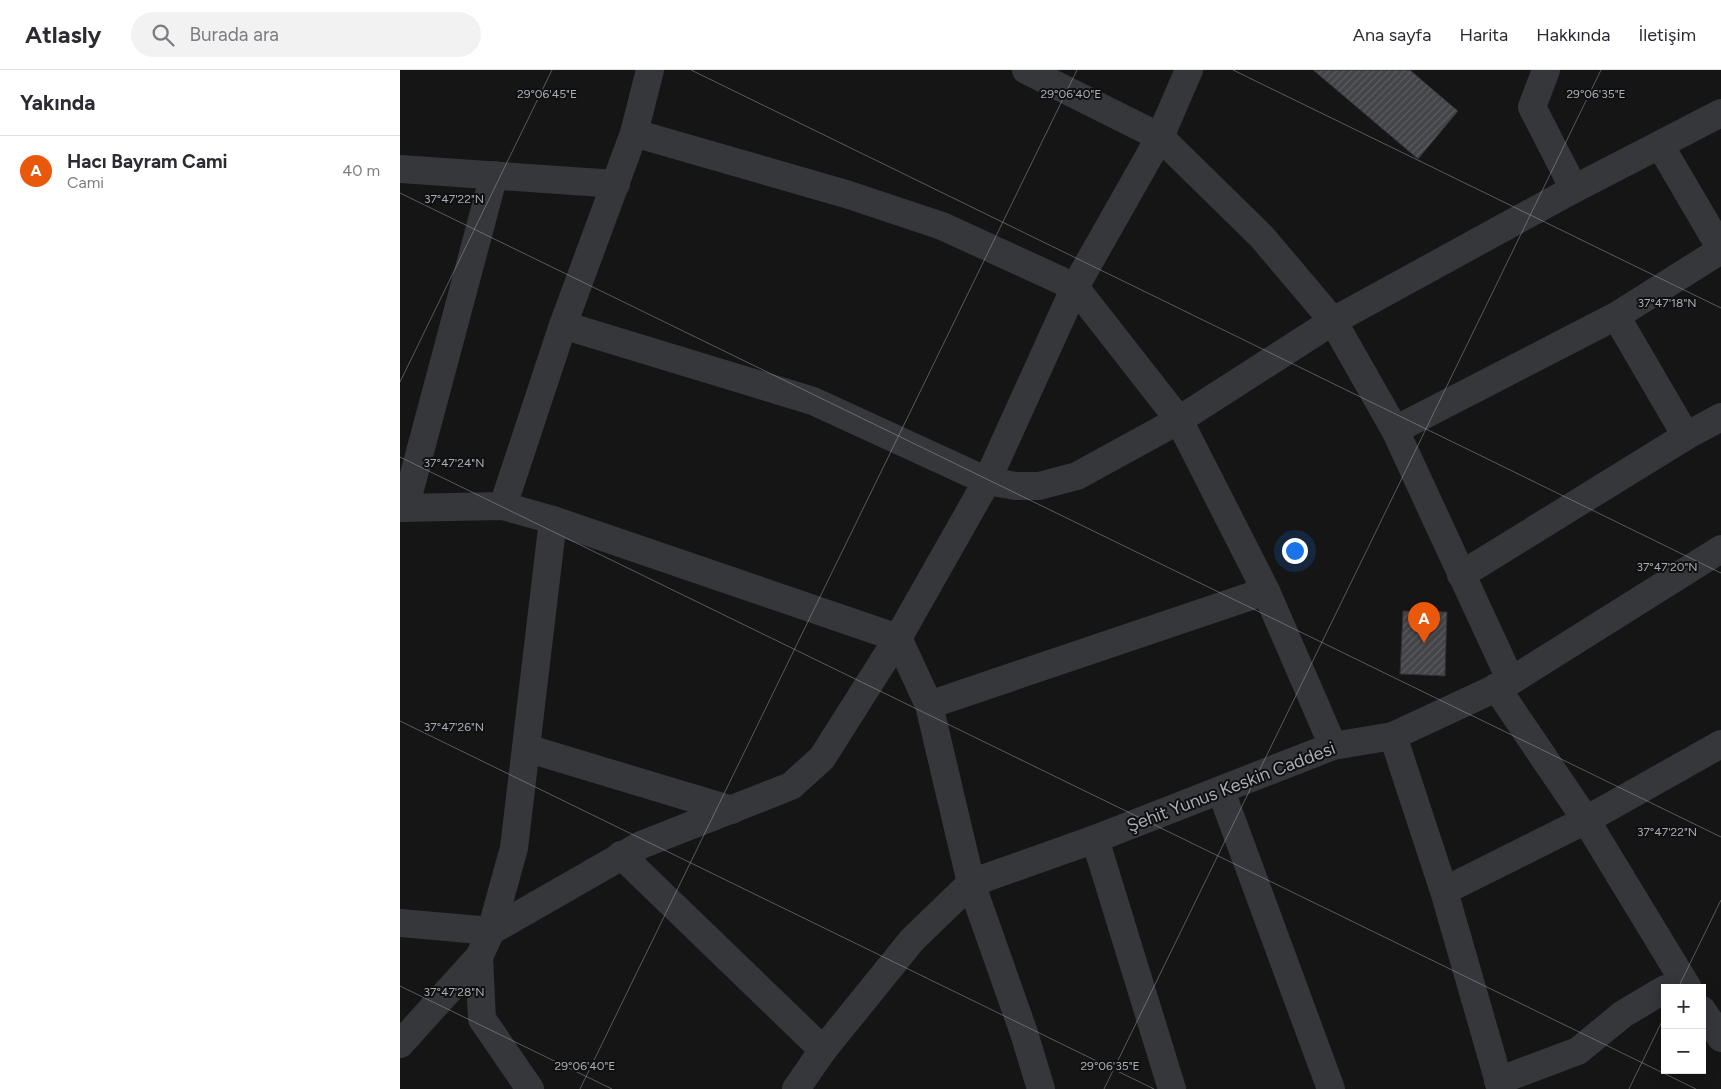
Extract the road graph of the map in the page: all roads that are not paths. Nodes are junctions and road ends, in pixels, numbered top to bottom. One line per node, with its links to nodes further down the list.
1 (650, 70): 6 (street)
2 (1026, 70): 7 (street)
3 (1189, 70): 7 (street)
4 (1546, 70): 12 (street)
5 (1721, 113): 8 (street)
6 (634, 133): 11 (street); 14 (street)
7 (1160, 137): 14 (street); 16 (street)
8 (1660, 145): 12 (street); 13 (street)
9 (400, 169): 10 (street)
10 (494, 176): 11 (street); 24 (street)
11 (616, 184): 17 (street)
12 (1574, 189): 16 (street)
13 (1721, 250): 15 (street)
14 (1075, 287): 19 (street); 22 (street)
15 (1616, 316): 20 (street); 21 (street)
16 (1333, 322): 19 (street); 20 (street)
17 (563, 325): 22 (street); 23 (street)
18 (1721, 416): 21 (street)
19 (1179, 420): 22 (street); 28 (street)
20 (1395, 430): 27 (street)
21 (1686, 436): 27 (street)
22 (987, 480): 29 (street)
23 (503, 506): 24 (street); 25 (street)
24 (402, 508)
25 (553, 520): 29 (street); 35 (street)
26 (1721, 549): 30 (street, Şehit Yunus Keskin Caddesi)
27 (1461, 575): 30 (street)
28 (1266, 591): 31 (street); 34 (street)
29 (898, 638): 31 (street); 37 (street)
30 (1503, 684): 32 (street, Şehit Yunus Keskin Caddesi); 38 (street)
31 (929, 706): 41 (street)
32 (1392, 736): 34 (street, Şehit Yunus Keskin Caddesi); 42 (street)
33 (1721, 744): 38 (street)
34 (1333, 746): 36 (street, Şehit Yunus Keskin Caddesi)
35 (526, 748): 37 (street); 44 (street)
36 (1221, 791): 39 (street, Şehit Yunus Keskin Caddesi); 57 (street)
37 (732, 810): 40 (street)
38 (1586, 820): 42 (street); 46 (street)
39 (1095, 838): 41 (street, Şehit Yunus Keskin Caddesi); 56 (street)
40 (621, 855): 44 (street); 51 (street)
41 (971, 883): 51 (street, Şehit Yunus Keskin Caddesi); 55 (street)
42 (1444, 891): 52 (street)
43 (400, 922): 44 (street)
44 (491, 931): 45 (street)
45 (479, 957): 50 (street); 53 (street)
46 (1674, 984)
47 (1661, 994): 52 (street)
48 (1706, 1016): 49 (street)
49 (1721, 1038)
50 (400, 1044)
51 (823, 1050): 54 (street, Şehit Yunus Keskin Caddesi)
52 (1499, 1085)
53 (530, 1089)
54 (796, 1089)
55 (1041, 1089)
56 (1172, 1089)
57 (1331, 1089)

